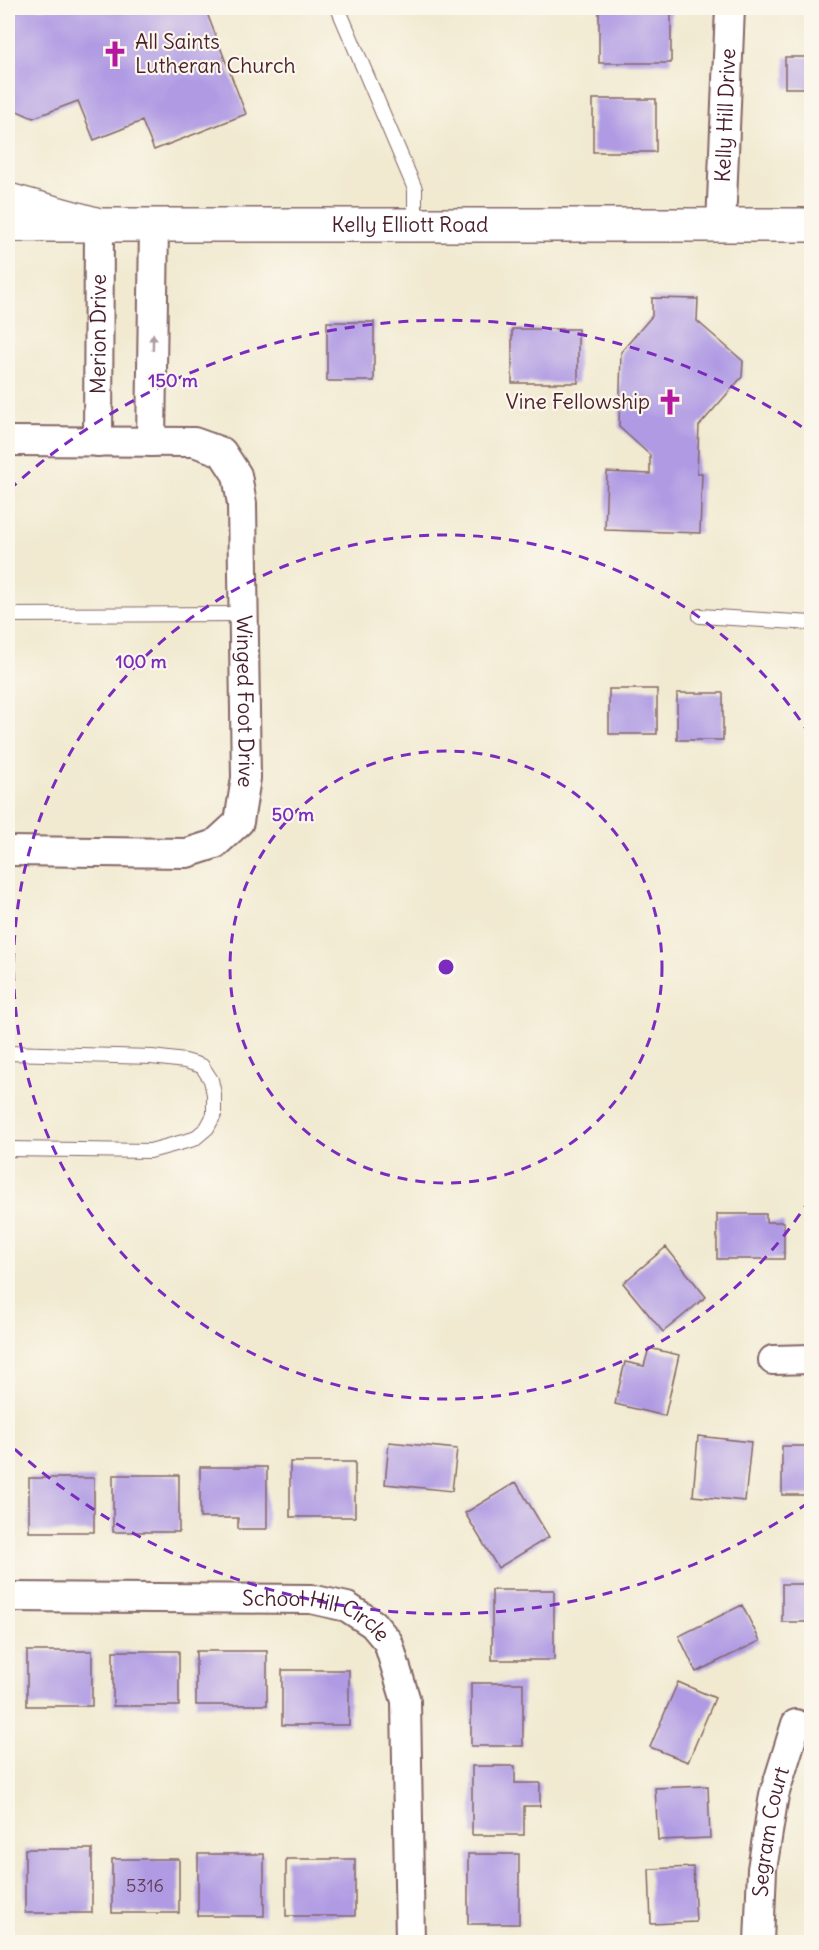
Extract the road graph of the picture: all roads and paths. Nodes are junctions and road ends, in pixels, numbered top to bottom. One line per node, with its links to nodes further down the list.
1 (338, 8): 7 (lane)
2 (730, 8): 8 (street, Kelly Hill Drive)
3 (8, 200): 5 (street)
4 (8, 225): 5 (street, Kelly Elliott Road)
5 (99, 225): 6 (street, Kelly Elliott Road); 11 (street, Merion Drive)
6 (154, 225): 7 (street, Kelly Elliott Road); 12 (street, one-way to 6)
7 (416, 225): 8 (street, Kelly Elliott Road)
8 (721, 225): 9 (street, Kelly Elliott Road)
9 (812, 225)
10 (8, 441): 11 (street)
11 (98, 442): 12 (street)
12 (151, 442): 13 (street, Winged Foot Drive)
13 (244, 614): 14 (lane); 17 (street, Winged Foot Drive)
14 (8, 615)
15 (700, 616): 16 (lane)
16 (812, 623)
17 (8, 851)
18 (8, 1053): 19 (lane)
19 (8, 1149)
20 (812, 1359): 21 (street)
21 (772, 1360)
22 (8, 1597): 24 (street, School Hill Circle)
23 (796, 1724): 25 (street, Segram Court)
24 (410, 1942)
25 (759, 1942)

